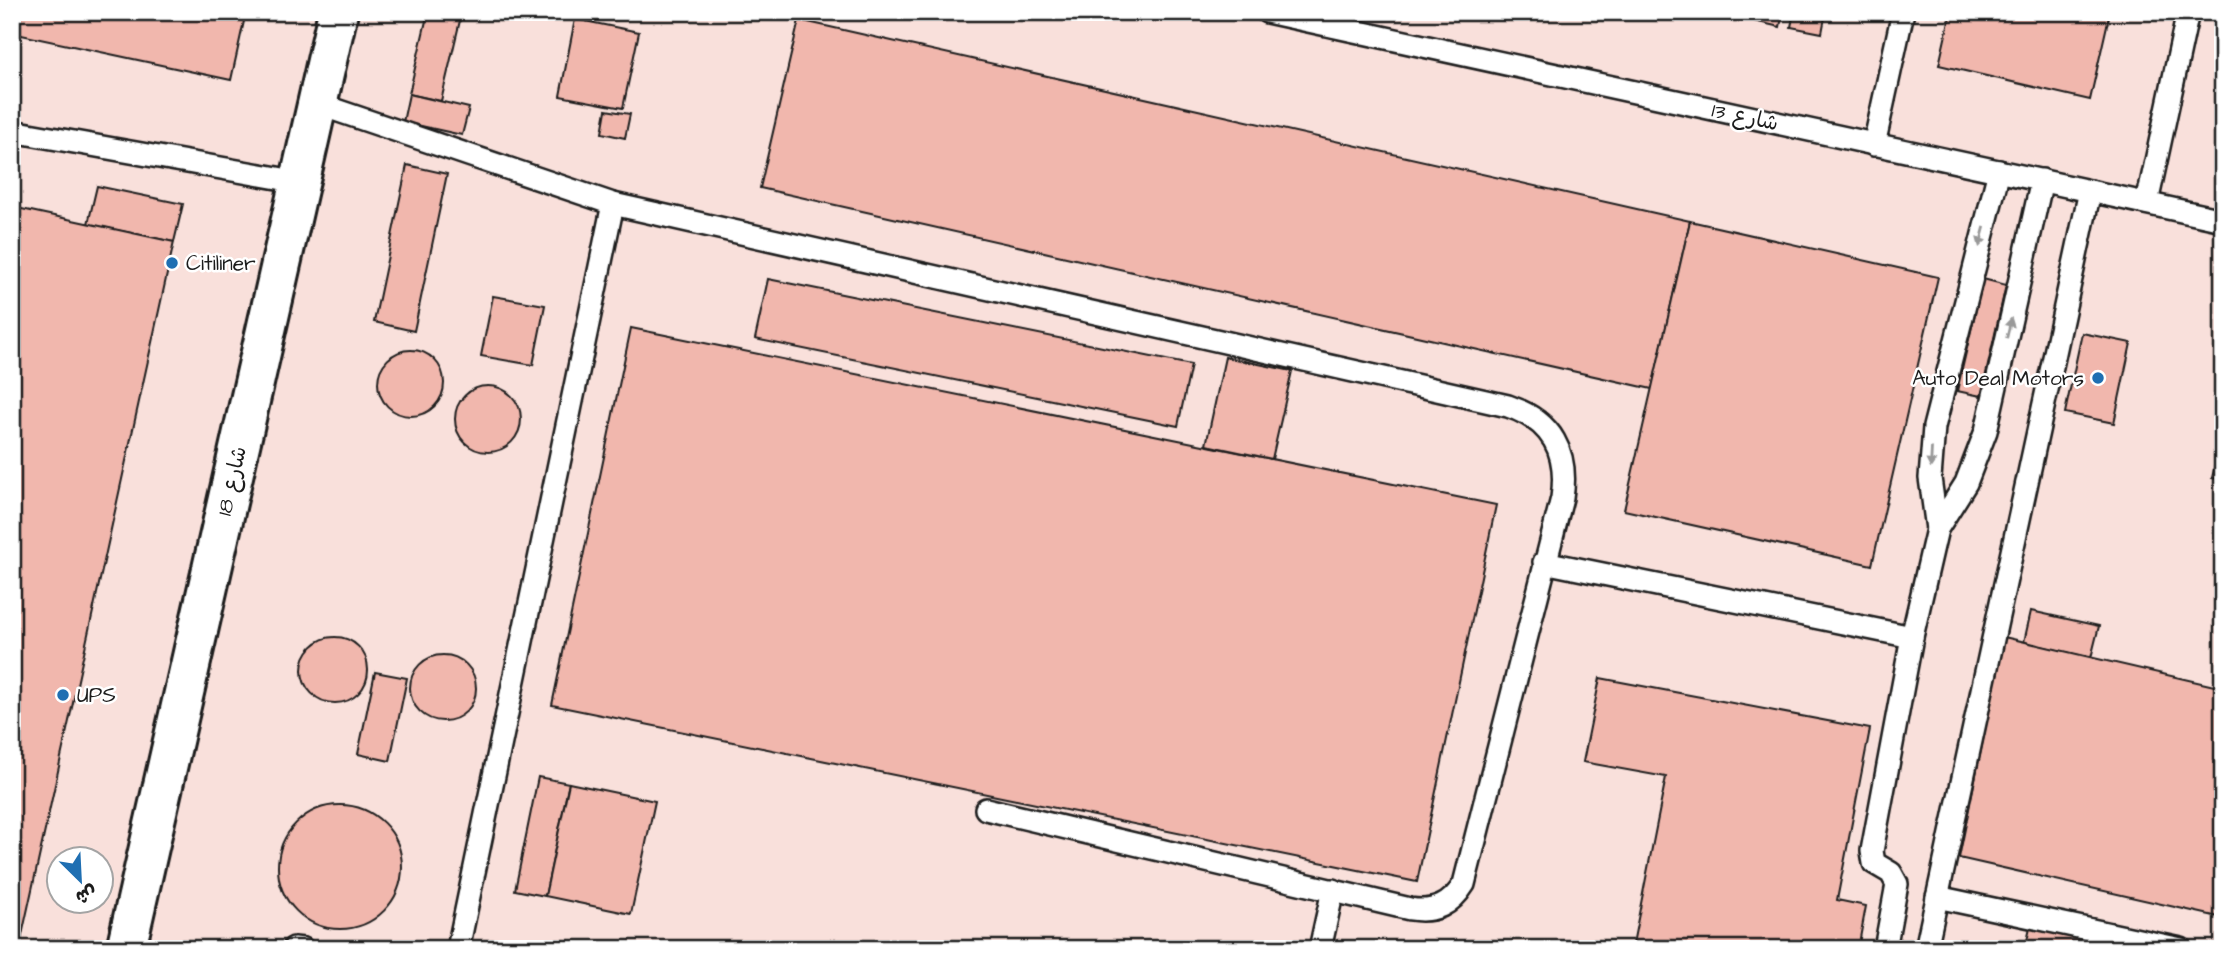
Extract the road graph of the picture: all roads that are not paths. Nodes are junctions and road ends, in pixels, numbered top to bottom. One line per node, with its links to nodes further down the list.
1 (338, 12): 5 (street, شارع 18)
2 (1267, 12): 7 (lane, شارع 13)
3 (1903, 12): 7 (lane)
4 (2188, 12): 12 (lane)
5 (318, 104): 10 (street, شارع 18); 13 (lane)
6 (12, 131): 10 (lane)
7 (1874, 145): 8 (lane, شارع 13)
8 (1999, 171): 9 (lane, شارع 13); 15 (lane, one-way to 15)
9 (2042, 180): 11 (lane, شارع 13); 15 (lane, one-way to 9)
10 (300, 182): 21 (street, شارع 18)
11 (2090, 191): 12 (lane, شارع 13); 20 (lane)
12 (2147, 203): 14 (lane, شارع 13)
13 (613, 204): 16 (lane); 22 (lane)
14 (2223, 220)
15 (1937, 529): 17 (lane)
16 (1544, 562): 17 (lane); 19 (lane)
17 (1912, 637): 24 (lane)
18 (986, 809): 19 (lane)
19 (1333, 890): 23 (lane)
20 (1937, 897): 25 (lane); 26 (lane)
21 (126, 949)
22 (457, 949)
23 (1320, 949)
24 (1885, 949)
25 (1926, 949)
26 (2181, 949)

